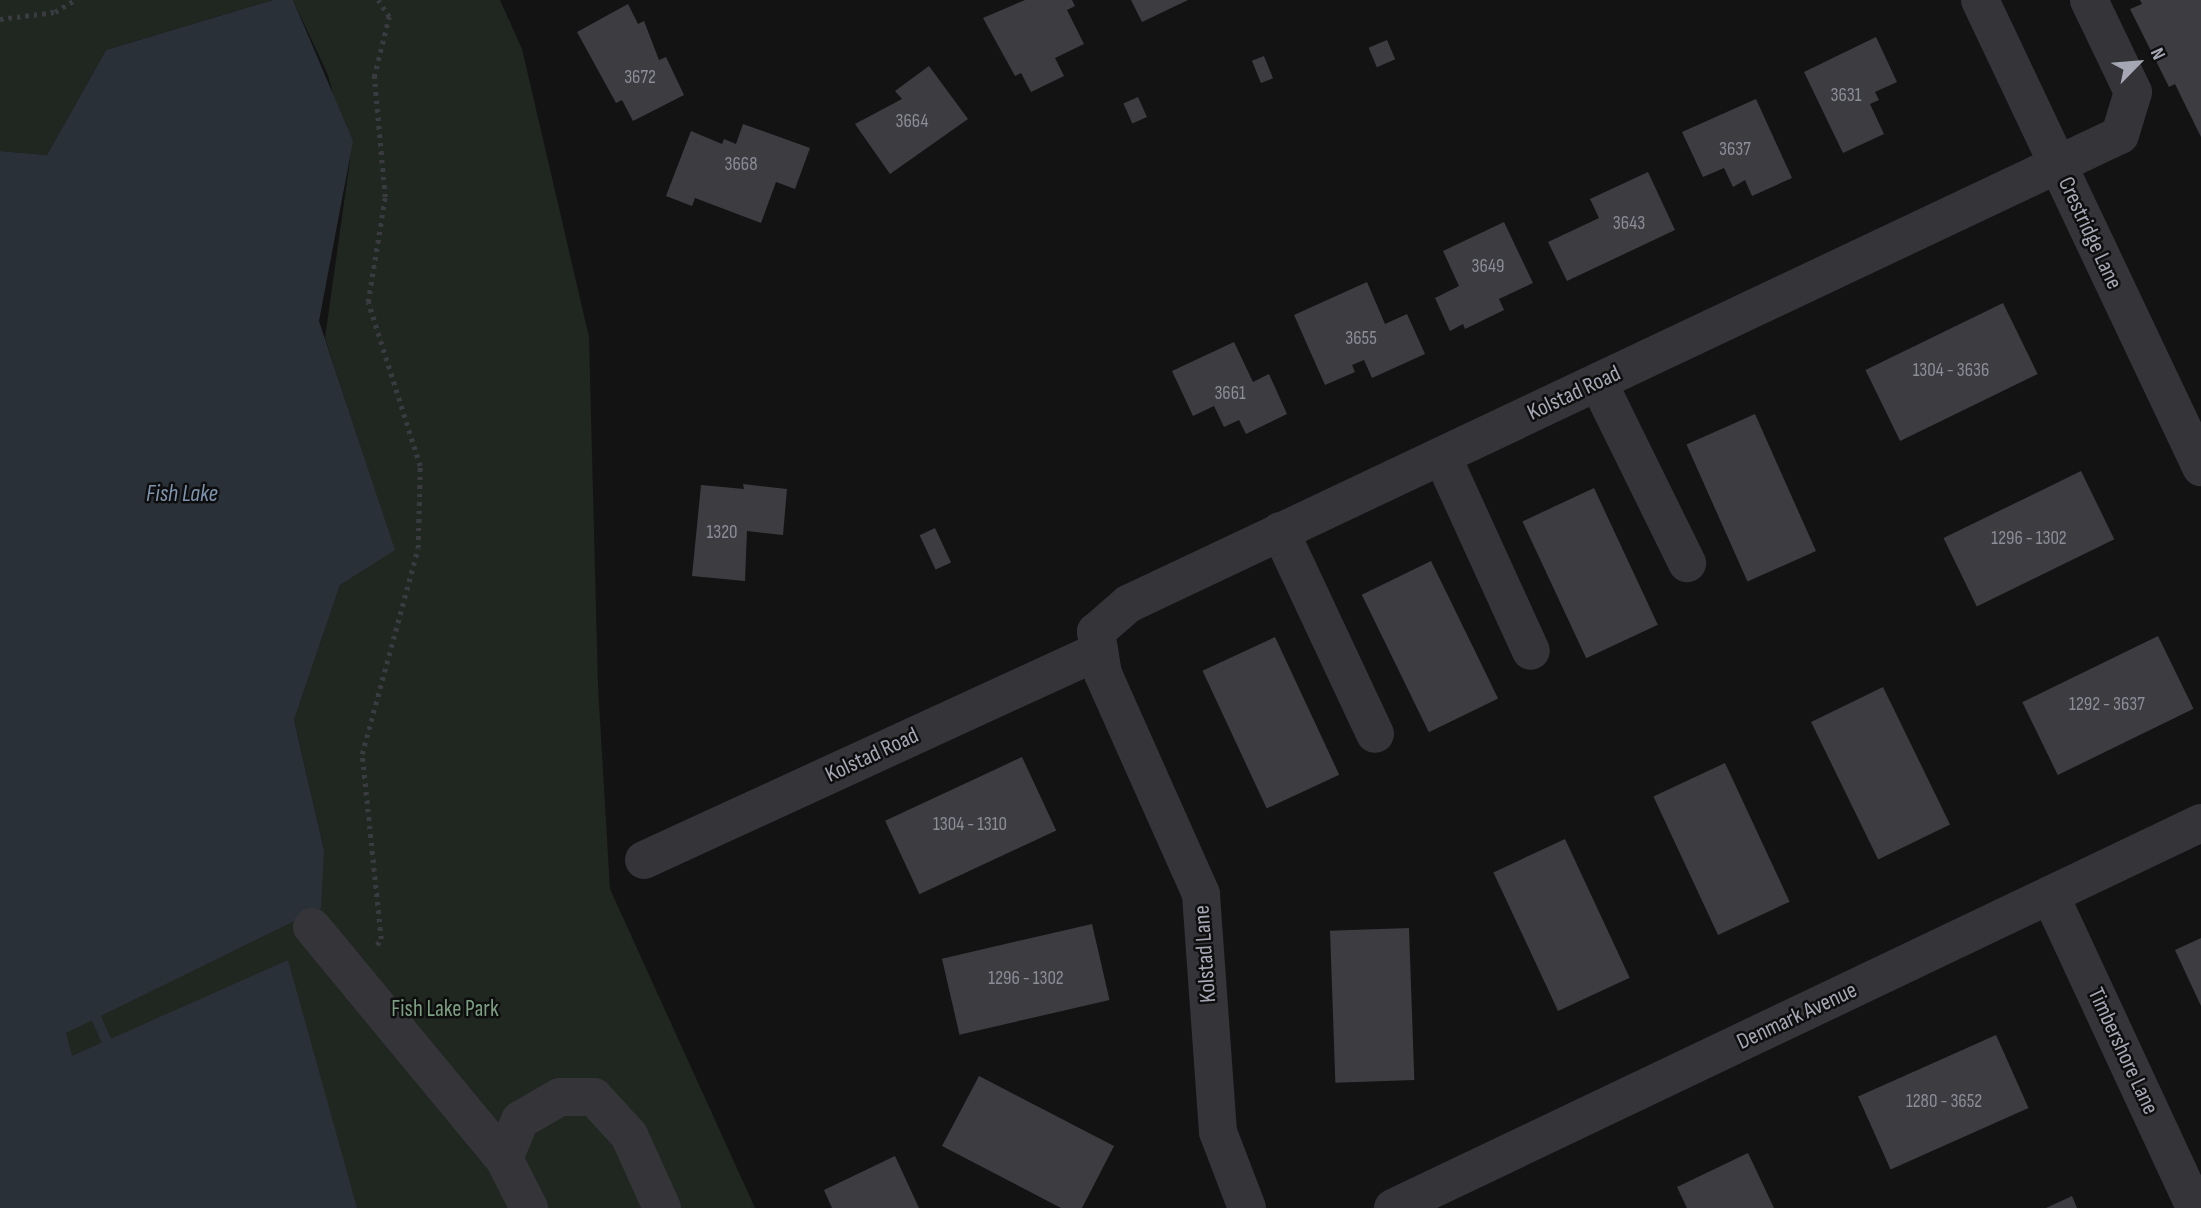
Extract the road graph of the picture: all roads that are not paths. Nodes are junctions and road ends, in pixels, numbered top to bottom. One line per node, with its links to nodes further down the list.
1 (1980, 0): 3 (street, Crestridge Lane)
2 (2089, 0): 3 (street, Kolstad Road)
3 (2058, 165): 4 (street, Kolstad Road); 5 (street, Crestridge Lane)
4 (1598, 382): 6 (street, Kolstad Road); 8 (street)
5 (2197, 447)
6 (1442, 456): 7 (street, Kolstad Road); 10 (street)
7 (1280, 531): 9 (street, Kolstad Road); 11 (street)
8 (1686, 562)
9 (1098, 641): 13 (street, Kolstad Road); 19 (street, Kolstad Lane)
10 (1531, 651)
11 (1375, 734)
12 (2201, 823): 14 (street, Denmark Avenue)
13 (644, 860)
14 (2050, 895): 20 (street, Denmark Avenue); 21 (street, Timbershore Lane)
15 (312, 927): 16 (street)
16 (504, 1159): 17 (street); 18 (street)
17 (529, 1208)
18 (662, 1208)
19 (1247, 1208)
20 (1393, 1208)
21 (2195, 1208)

